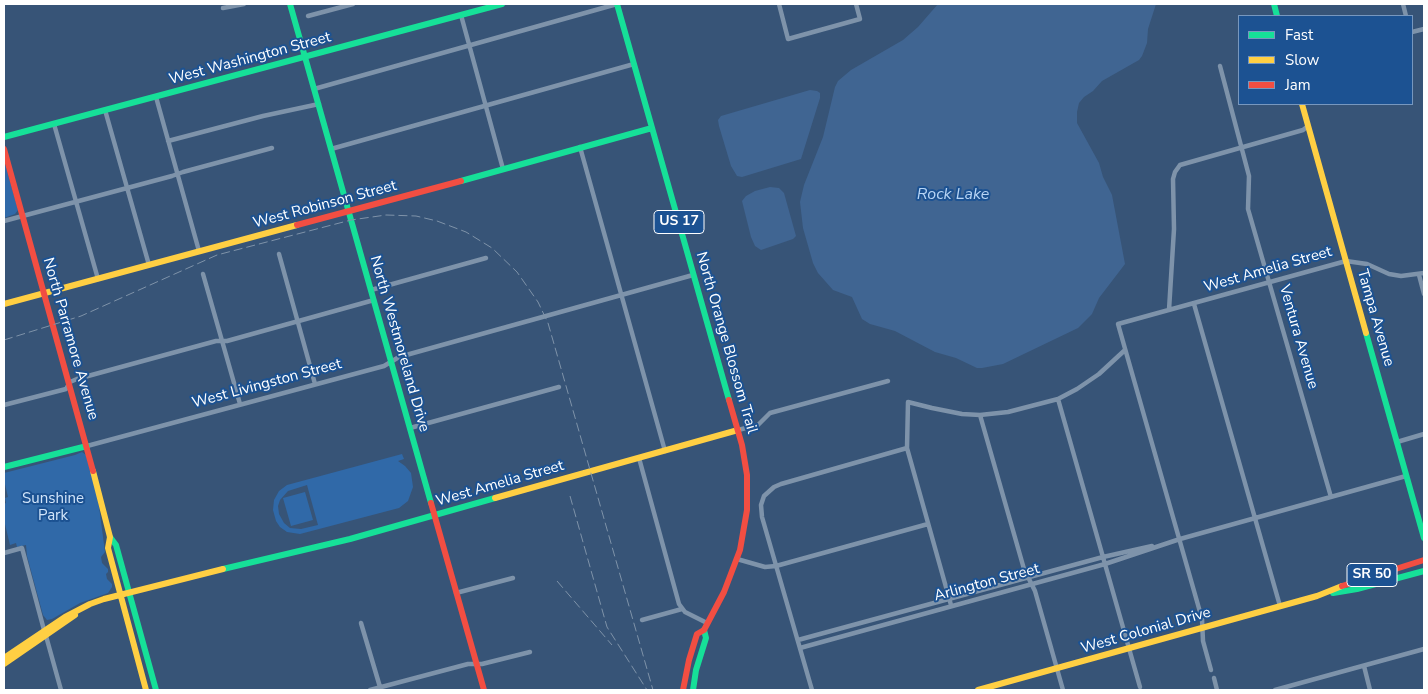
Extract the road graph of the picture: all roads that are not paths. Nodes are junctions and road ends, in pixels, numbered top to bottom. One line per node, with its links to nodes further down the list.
1 (244, 4): 8 (street)
2 (290, 4): 12 (main road, North Westmoreland Drive)
3 (353, 4): 10 (street)
4 (502, 4): 9 (main road, West Washington Street)
5 (617, 4): 11 (street); 13 (main road, North Orange Blossom Trail / US 17)
6 (779, 4): 7 (street)
7 (856, 4)
8 (223, 8)
9 (461, 15): 11 (street); 12 (main road, West Washington Street)
10 (308, 16)
11 (469, 46): 15 (street); 18 (street)
12 (306, 57): 15 (main road, North Westmoreland Drive); 16 (main road, West Washington Street)
13 (634, 64): 18 (street); 23 (main road, North Orange Blossom Trail / US 17)
14 (1220, 66): 26 (street, Ventura Avenue)
15 (314, 89): 17 (main road, North Westmoreland Drive)
16 (156, 97): 20 (main road, West Washington Street); 25 (street)
17 (318, 104): 25 (street); 30 (main road, North Westmoreland Drive)
18 (486, 105): 30 (street); 31 (street)
19 (1302, 105): 22 (main road, Tampa Avenue)
20 (105, 110): 21 (main road, West Washington Street); 33 (street)
21 (54, 124): 24 (main road, West Washington Street); 34 (street)
22 (1308, 126): 26 (street); 41 (main road, Tampa Avenue)
23 (652, 128): 28 (main road, West Robinson Street); 45 (main road, North Orange Blossom Trail / US 17)
24 (4, 137)
25 (168, 141): 32 (street)
26 (1242, 147): 47 (street, Ventura Avenue); 55 (street)
27 (272, 148): 32 (street)
28 (580, 148): 31 (main road, West Robinson Street); 51 (street)
29 (4, 149): 36 (main road, North Parramore Avenue)
30 (332, 149): 35 (main road, North Westmoreland Drive)
31 (504, 169): 35 (main road, West Robinson Street)
32 (177, 174): 33 (street); 38 (street)
33 (126, 188): 34 (street); 42 (street)
34 (76, 201): 36 (street); 46 (street)
35 (349, 211): 38 (main road, West Robinson Street); 48 (main road, North Westmoreland Drive)
36 (22, 216): 37 (street); 49 (main road, North Parramore Avenue)
37 (4, 221)
38 (199, 252): 42 (main road, West Robinson Street)
39 (279, 254): 56 (street)
40 (486, 258): 48 (street)
41 (1346, 260): 44 (street, West Amelia Street); 47 (street, West Amelia Street); 71 (main road, Tampa Avenue)
42 (149, 265): 46 (main road, West Robinson Street)
43 (203, 274): 57 (street)
44 (1422, 274): 50 (street)
45 (693, 275): 51 (street); 69 (main road, North Orange Blossom Trail / US 17)
46 (98, 279): 49 (main road, West Robinson Street)
47 (1270, 282): 54 (street, West Amelia Street); 78 (street, Ventura Avenue)
48 (371, 290): 52 (main road, North Westmoreland Drive)
49 (44, 293): 53 (main road, West Robinson Street); 61 (main road, North Parramore Avenue)
50 (1424, 294)
51 (621, 295): 59 (street, West Livingston Street); 74 (street)
52 (374, 300): 56 (street); 59 (main road, North Westmoreland Drive)
53 (4, 304)
54 (1194, 304): 55 (street, West Amelia Street); 80 (street)
55 (1169, 310): 58 (street, West Amelia Street)
56 (298, 321): 57 (street); 62 (street)
57 (222, 340): 61 (street); 65 (street)
58 (1125, 350): 64 (street); 84 (street)
59 (391, 362): 62 (street, West Livingston Street); 68 (main road, North Westmoreland Drive)
60 (888, 381): 69 (street, West Amelia Street)
61 (70, 382): 66 (street); 72 (main road, North Parramore Avenue)
62 (315, 384): 65 (street, West Livingston Street)
63 (559, 387): 68 (street)
64 (1058, 400): 67 (street); 86 (street)
65 (240, 404): 72 (street, West Livingston Street)
66 (4, 405)
67 (980, 415): 73 (street); 92 (street)
68 (410, 428): 79 (main road, North Westmoreland Drive)
69 (738, 430): 74 (main road, West Amelia Street); 87 (main road, North Orange Blossom Trail / US 17)
70 (1424, 434): 71 (street)
71 (1397, 442): 77 (main road, Tampa Avenue)
72 (87, 446): 76 (main road, West Livingston Street); 82 (main road, North Parramore Avenue)
73 (907, 448): 81 (street); 90 (street)
74 (665, 451): 75 (main road, West Amelia Street)
75 (639, 458): 79 (main road, West Amelia Street); 102 (street)
76 (4, 467)
77 (1406, 476): 78 (street, Arlington Street); 83 (main road, Tampa Avenue)
78 (1331, 497): 80 (street, Arlington Street)
79 (434, 516): 95 (main road, North Westmoreland Drive); 96 (main road, West Amelia Street)
80 (1256, 518): 84 (street, Arlington Street); 101 (street)
81 (928, 524): 90 (street); 99 (street)
82 (110, 538): 96 (main road, North Parramore Avenue); 98 (main road, North Parramore Avenue)
83 (1424, 538)
84 (1180, 539): 86 (street, Arlington Street); 89 (street, Arlington Street); 106 (street)
85 (4, 553): 108 (street)
86 (1103, 556): 89 (street); 92 (street, Arlington Street)
87 (737, 560): 90 (street); 105 (main road, North Orange Blossom Trail / US 17)
88 (1424, 560): 97 (main road, West Colonial Drive / SR 50)
89 (1105, 564): 94 (street, Arlington Street); 111 (street)
90 (776, 566): 109 (street)
91 (1424, 571): 97 (main road, West Colonial Drive / SR 50)
92 (1028, 577): 94 (street); 99 (street, Arlington Street)
93 (513, 578): 95 (street)
94 (1031, 584): 100 (street, Arlington Street); 118 (street)
95 (456, 593): 116 (main road, North Westmoreland Drive)
96 (128, 594): 98 (main road, West Amelia Street); 125 (main road, North Parramore Avenue)
97 (1321, 595): 101 (main road, West Colonial Drive / SR 50)
98 (120, 596): 108 (main road, West Amelia Street); 124 (main road, North Parramore Avenue)
99 (949, 598): 100 (street); 109 (street, Arlington Street)
100 (951, 606): 110 (street, Arlington Street)
101 (1280, 606): 106 (main road, West Colonial Drive / SR 50)
102 (682, 609): 103 (street); 105 (street)
103 (642, 620)
104 (361, 623): 122 (street)
105 (708, 623): 107 (main road, North Orange Blossom Trail / US 17)
106 (1202, 628): 111 (main road, West Colonial Drive / SR 50); 119 (street)
107 (704, 630): 128 (main road, North Orange Blossom Trail / US 17); 129 (main road, North Orange Blossom Trail / US 17)
108 (45, 633): 114 (main road, West Amelia Street); 115 (main road, West Amelia Street); 123 (street)
109 (798, 640): 110 (street)
110 (800, 648): 130 (street)
111 (1129, 649): 118 (main road, West Colonial Drive / SR 50); 121 (street)
112 (1424, 649): 117 (street)
113 (530, 652): 116 (street)
114 (4, 658)
115 (4, 664)
116 (476, 664): 122 (street); 127 (main road, North Westmoreland Drive)
117 (1364, 666): 134 (street); 135 (street)
118 (1057, 669): 131 (main road, West Colonial Drive / SR 50); 132 (street)
119 (1211, 670)
120 (1214, 678): 133 (street)
121 (1140, 687)
122 (380, 688): 126 (street)
123 (61, 690)
124 (146, 690)
125 (156, 690)
126 (370, 690)
127 (484, 690)
128 (683, 690)
129 (693, 690)
130 (812, 690)
131 (978, 690)
132 (1063, 690)
133 (1217, 690)
134 (1275, 690)
135 (1370, 690)

